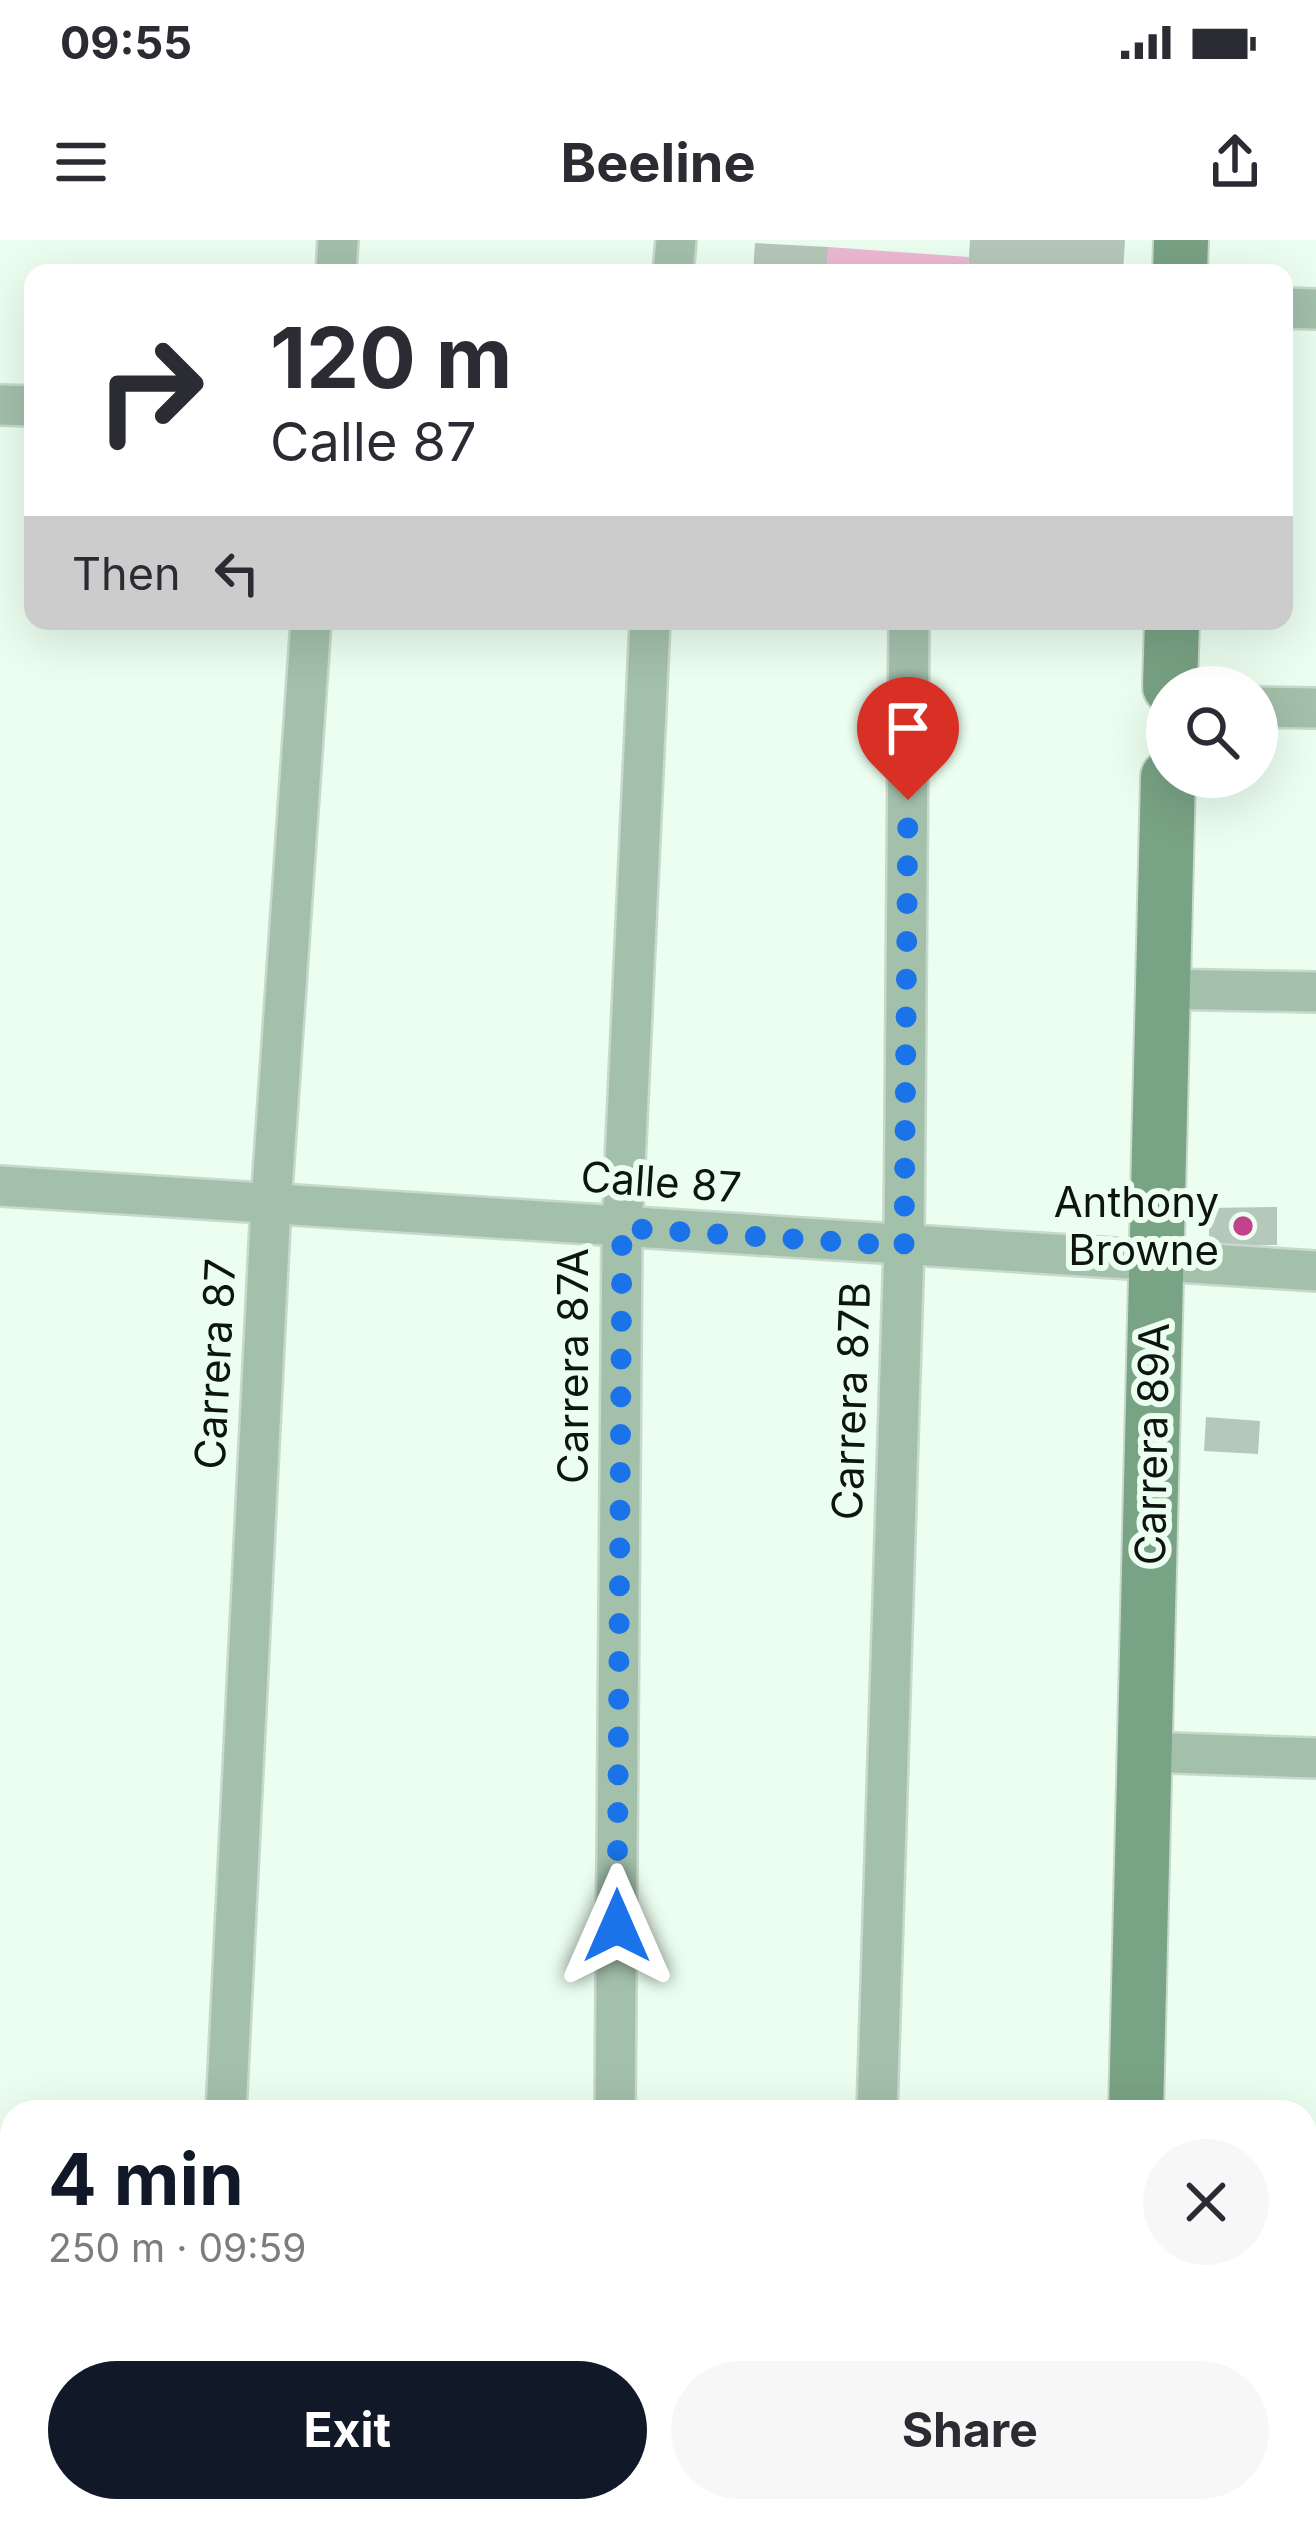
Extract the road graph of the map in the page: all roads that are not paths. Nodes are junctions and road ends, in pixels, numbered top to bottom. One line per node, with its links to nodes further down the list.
1 (310, 630): 12 (street, Carrera 87)
2 (650, 630): 13 (street, Carrera 87A)
3 (909, 630): 14 (street, Carrera 87B)
4 (1172, 630): 5 (street)
5 (1171, 666)
6 (1278, 707): 7 (street)
7 (1316, 708)
8 (1168, 798): 9 (street, Carrera 89A)
9 (1163, 989): 10 (street); 15 (street, Carrera 89A)
10 (1316, 992)
11 (0, 1186): 12 (street, Calle 87)
12 (271, 1204): 13 (street, Calle 87); 19 (street, Carrera 87)
13 (622, 1228): 14 (street, Calle 87); 20 (street, Carrera 87A)
14 (904, 1246): 15 (street, Calle 87); 21 (street, Carrera 87B)
15 (1156, 1264): 16 (street, Calle 87); 17 (street, Carrera 89A)
16 (1316, 1271)
17 (1144, 1752): 18 (street); 22 (street, Carrera 89A)
18 (1316, 1758)
19 (227, 2100)
20 (615, 2100)
21 (877, 2100)
22 (1136, 2100)

